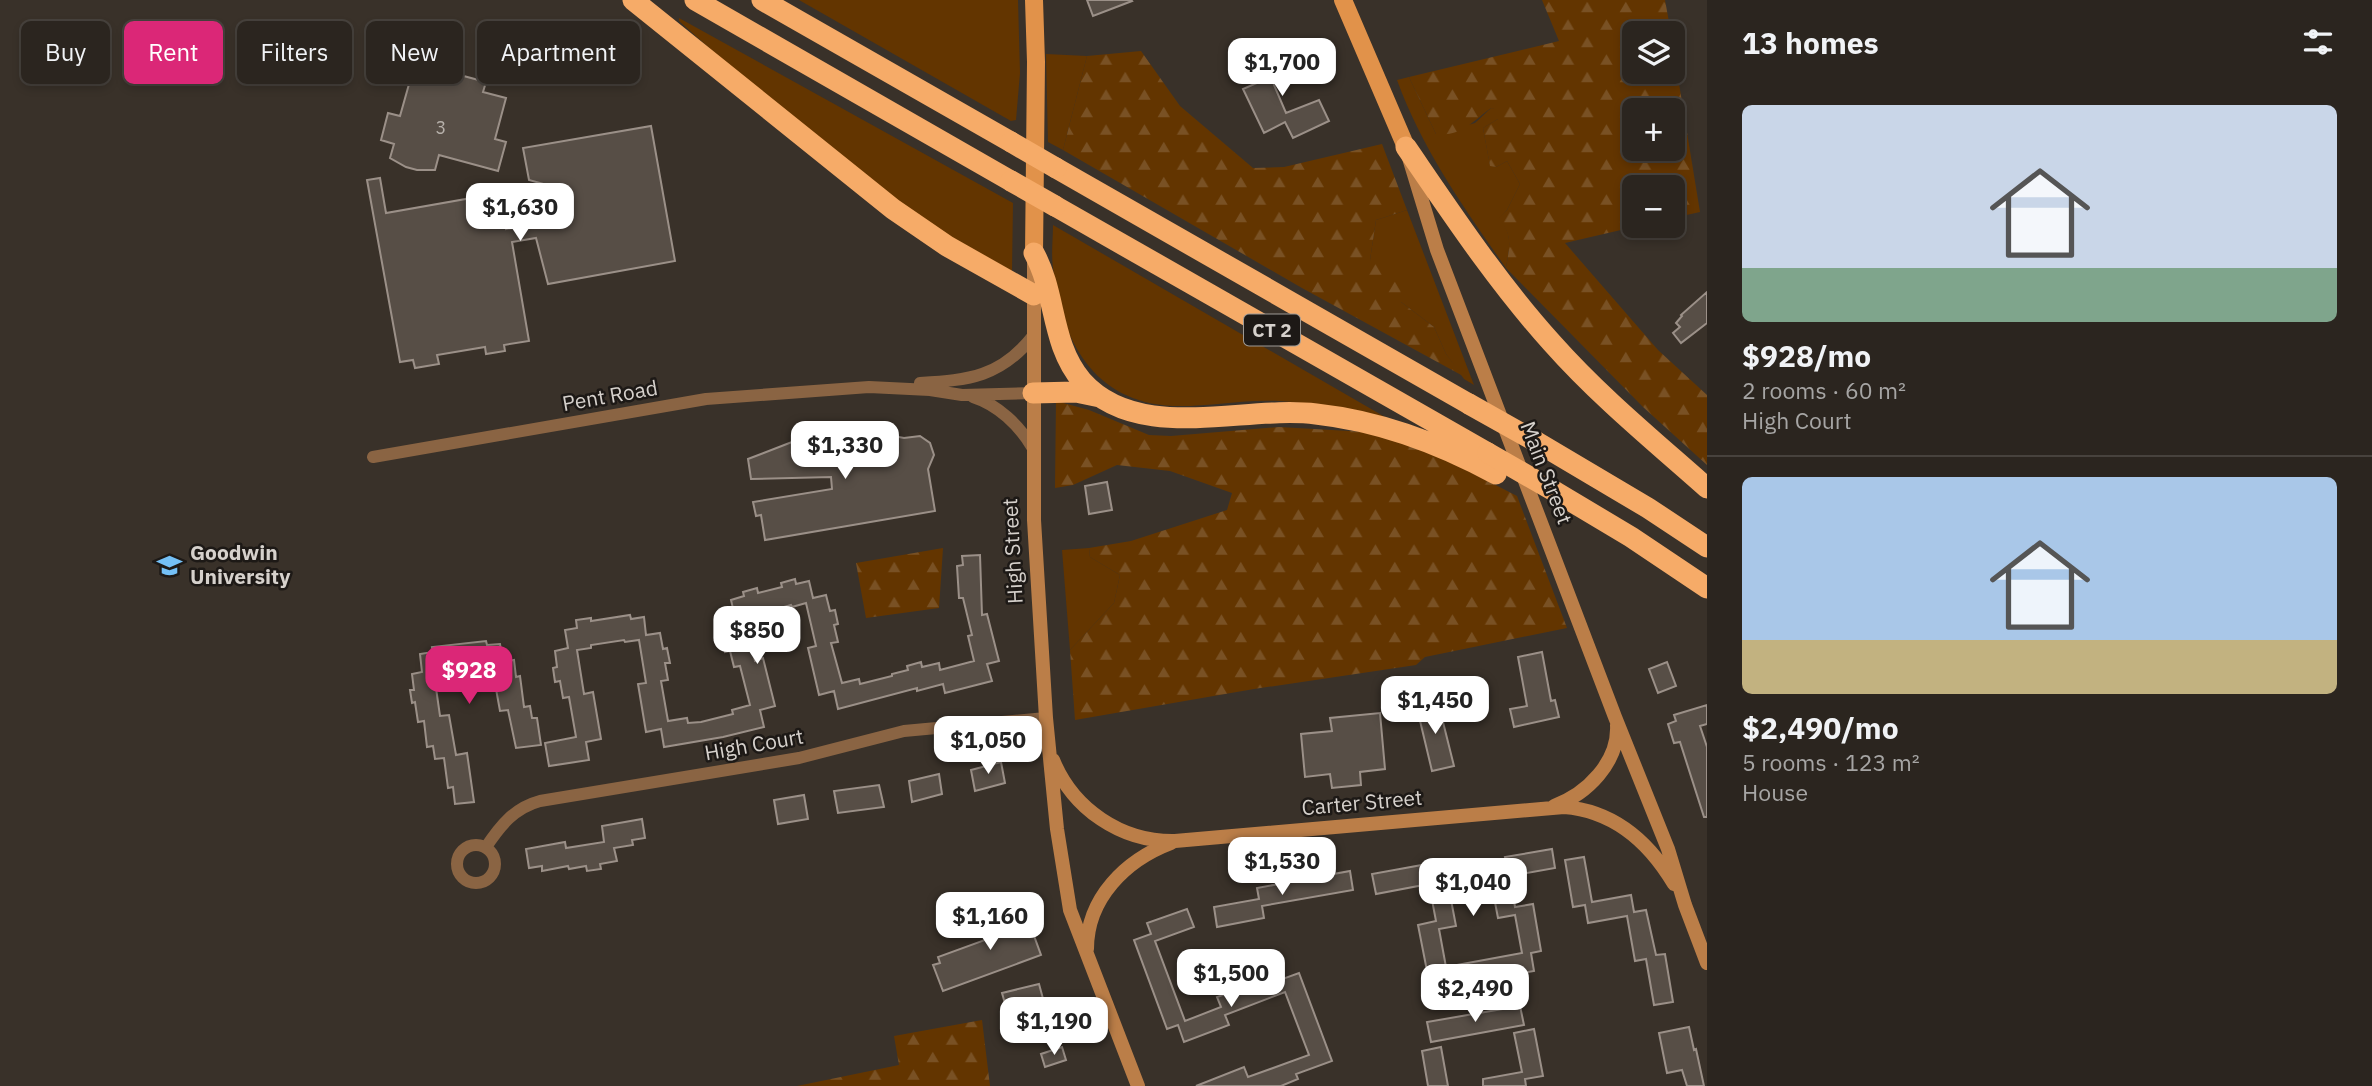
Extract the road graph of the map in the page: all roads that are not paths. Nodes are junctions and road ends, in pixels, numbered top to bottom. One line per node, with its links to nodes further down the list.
1 (633, 0): 8 (highway)
2 (695, 0): 17 (highway, CT 2, bridge)
3 (762, 0): 18 (highway, CT 2, bridge)
4 (1034, 0): 7 (main road, High Street)
5 (1343, 0): 6 (main road, Main Street)
6 (1406, 147): 16 (highway); 20 (main road, Main Street)
7 (1034, 253): 8 (main road, High Street); 13 (highway)
8 (1034, 295): 9 (main road, High Street)
9 (1033, 336): 10 (street, Pent Road); 11 (main road, High Street)
10 (855, 388): 12 (street, Pent Road); 15 (street, Pent Road)
11 (1033, 393): 12 (street, Pent Road); 13 (highway); 14 (main road, High Street)
12 (962, 395): 14 (street, Pent Road)
13 (1102, 398): 17 (highway)
14 (1032, 447): 21 (main road, High Street)
15 (373, 457)
16 (1707, 488)
17 (1555, 496): 19 (highway, CT 2)
18 (1707, 547)
19 (1707, 588)
20 (1615, 717): 23 (main road, Carter Street); 26 (main road, Main Street)
21 (1046, 718): 22 (main road, High Street); 25 (street, High Court)
22 (1049, 746): 24 (main road, Carter Street); 27 (main road, High Street)
23 (1553, 806): 24 (main road, Carter Street); 26 (main road, Carter Street)
24 (1175, 841): 27 (main road, Carter Street)
25 (486, 848)
26 (1685, 905): 28 (main road, Main Street)
27 (1087, 954): 29 (main road, High Street)
28 (1707, 963)
29 (1138, 1086)

